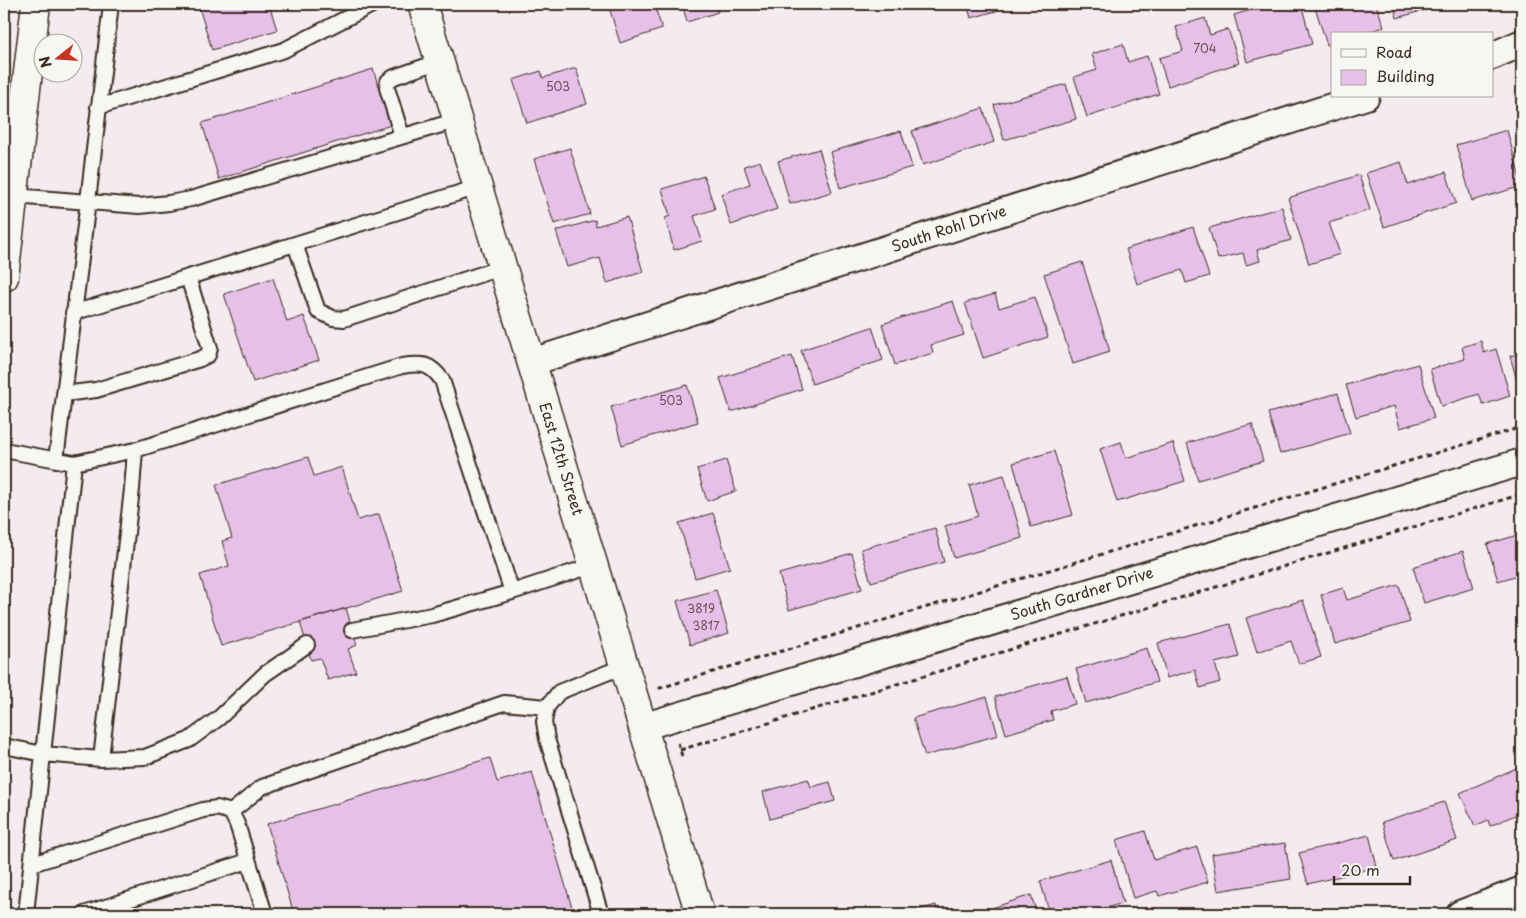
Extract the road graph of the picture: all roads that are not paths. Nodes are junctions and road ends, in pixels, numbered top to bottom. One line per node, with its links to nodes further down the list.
1 (36, 4): 13 (street)
2 (110, 4): 9 (lane)
3 (374, 4): 9 (lane)
4 (422, 4): 7 (street, East 12th Street)
5 (1522, 44): 6 (street)
6 (1494, 55)
7 (440, 61): 10 (street, East 12th Street); 11 (lane)
8 (1360, 98): 20 (street, South Rohl Drive)
9 (98, 107): 14 (lane)
10 (458, 120): 11 (lane); 12 (street, East 12th Street)
11 (402, 136): 14 (lane)
12 (478, 187): 15 (lane); 16 (street, East 12th Street)
13 (14, 196): 14 (lane); 17 (street)
14 (88, 201): 19 (lane)
15 (294, 244): 16 (lane); 18 (lane)
16 (503, 267): 20 (street, East 12th Street)
17 (4, 277)
18 (188, 277): 19 (lane); 21 (lane)
19 (74, 313): 21 (lane)
20 (532, 362): 27 (street, East 12th Street)
21 (64, 394): 24 (lane)
22 (4, 450): 24 (lane)
23 (134, 450): 26 (lane); 28 (lane); 36 (lane)
24 (56, 460): 26 (lane)
25 (1522, 462): 33 (street, South Gardner Drive)
26 (74, 463): 35 (lane)
27 (594, 565): 28 (lane); 31 (street, East 12th Street)
28 (512, 592): 29 (lane)
29 (352, 630)
30 (307, 645): 36 (lane)
31 (624, 666): 32 (lane); 33 (street, East 12th Street)
32 (547, 707): 37 (lane); 44 (lane)
33 (642, 727): 45 (street, East 12th Street)
34 (4, 746): 35 (lane)
35 (43, 754): 36 (lane); 39 (lane)
36 (101, 759)
37 (230, 812): 38 (lane); 39 (lane)
38 (248, 861): 42 (lane); 43 (lane)
39 (32, 864): 41 (lane)
40 (1522, 890): 46 (street)
41 (26, 914)
42 (84, 914)
43 (265, 914)
44 (601, 914)
45 (700, 914)
46 (1460, 914)

